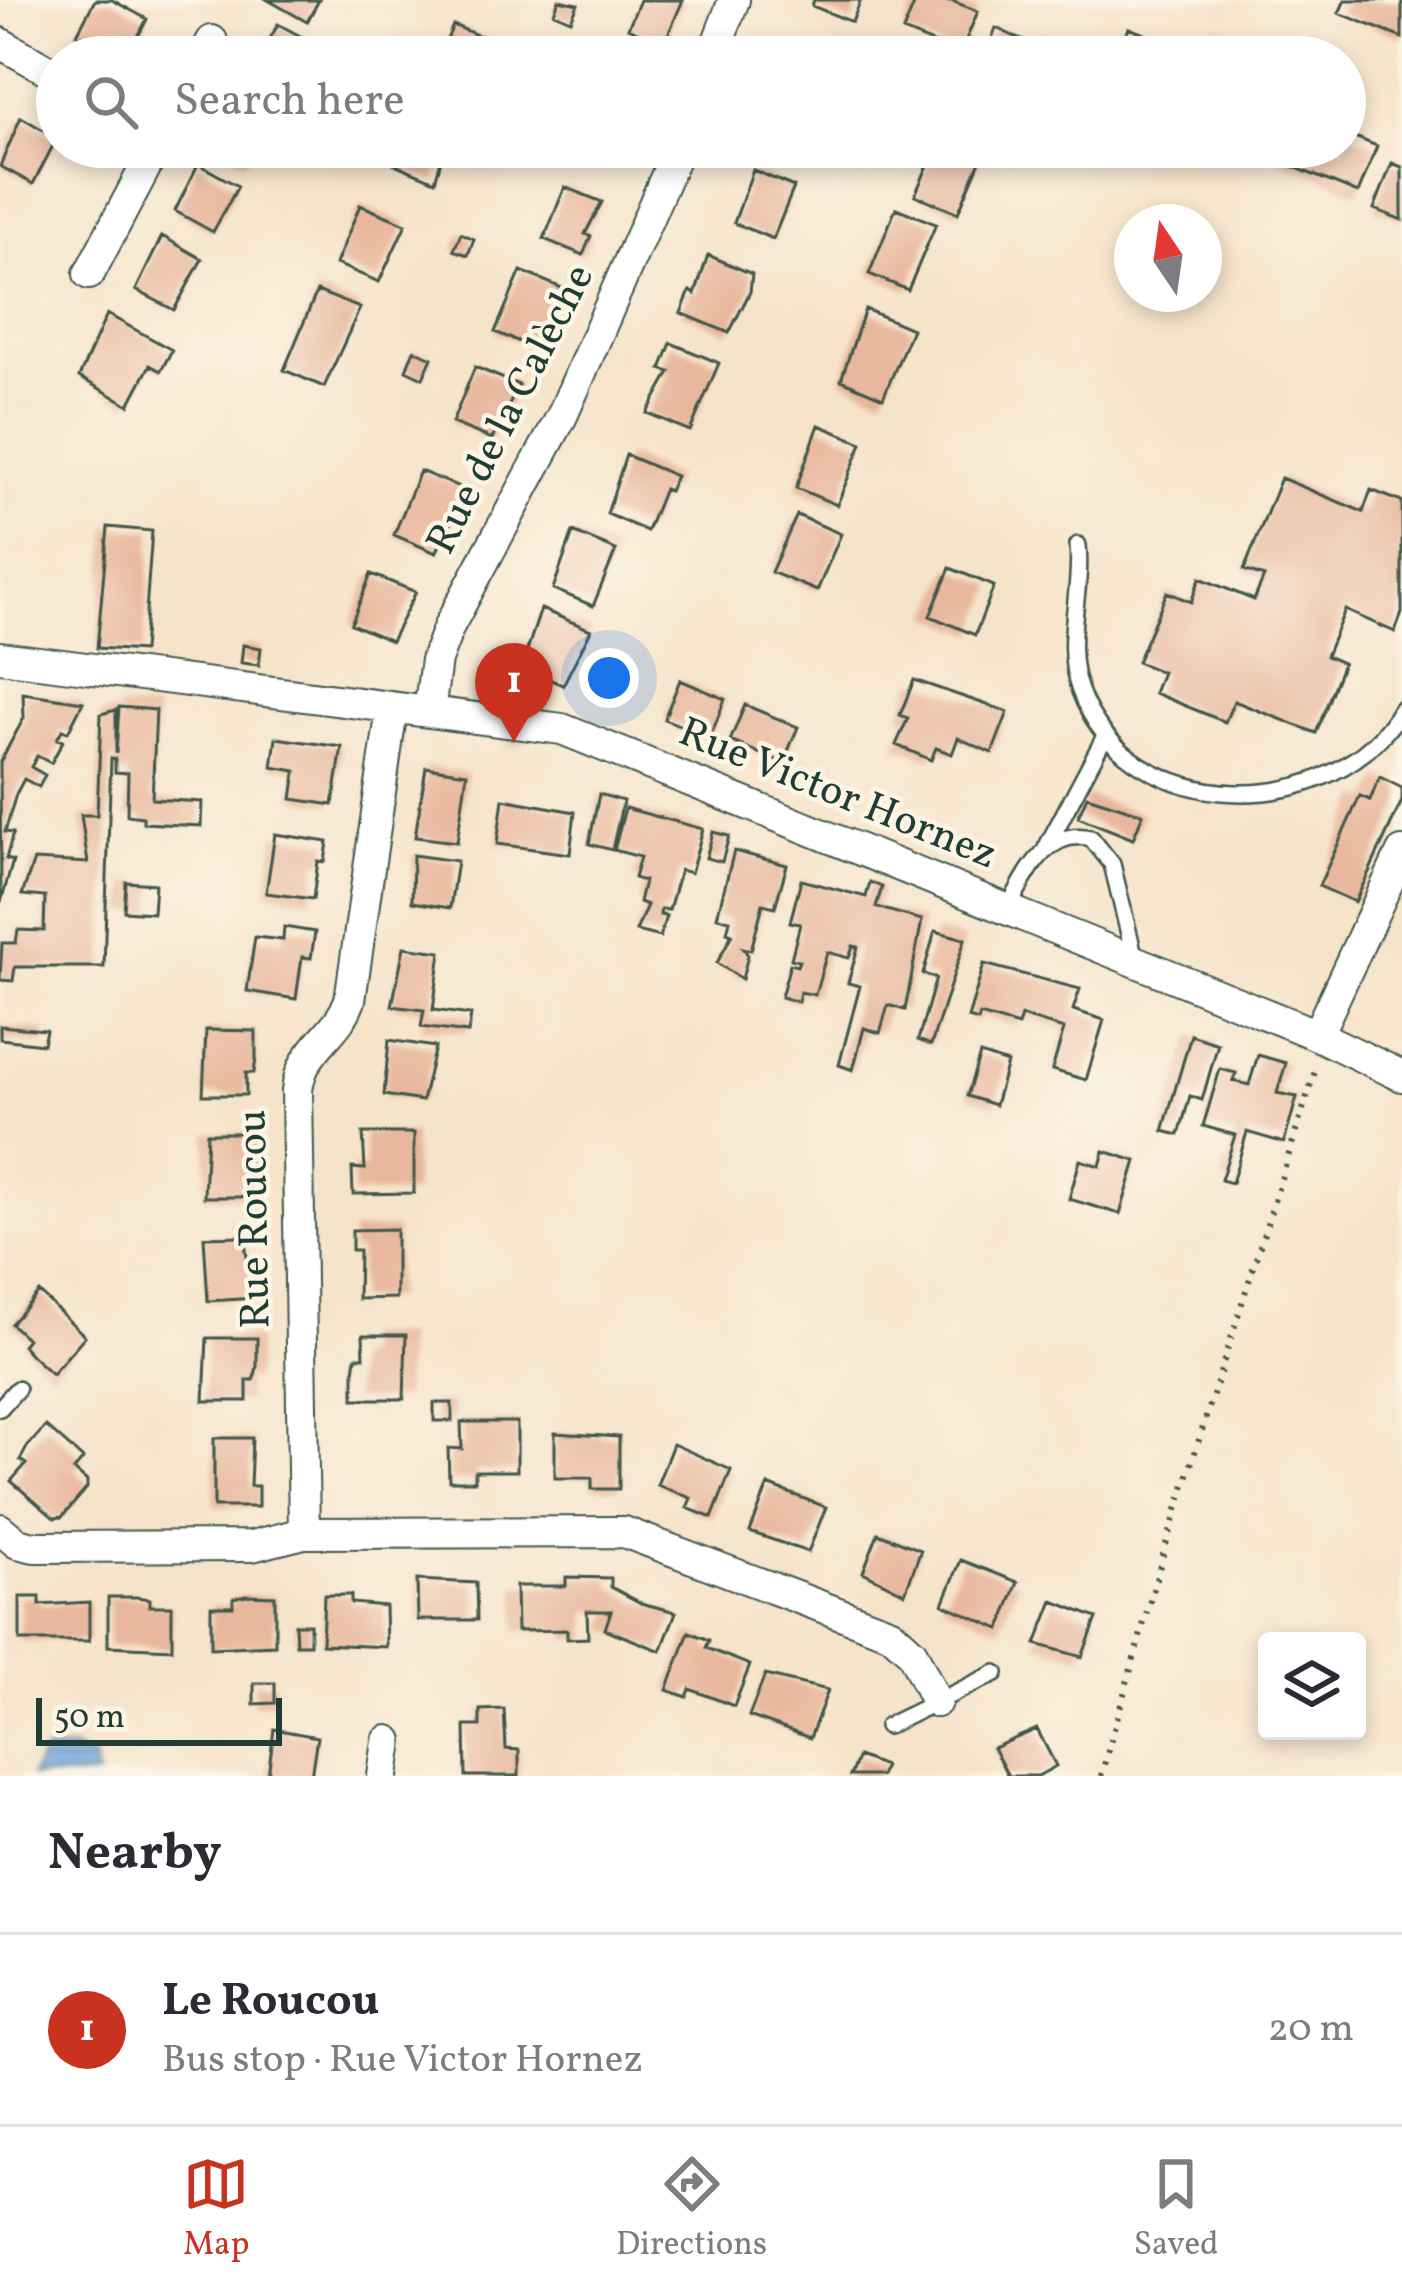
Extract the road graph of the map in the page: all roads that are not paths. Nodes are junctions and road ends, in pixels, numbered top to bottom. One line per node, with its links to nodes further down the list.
1 (734, 0): 2 (street)
2 (720, 36)
3 (0, 43): 4 (street)
4 (36, 63)
5 (145, 168): 7 (street)
6 (670, 168): 12 (street, Rue de la Calèche)
7 (89, 274)
8 (1078, 545): 13 (lane)
9 (0, 657): 11 (street, Rue Victor Hornez)
10 (1402, 708): 13 (lane)
11 (392, 709): 12 (street, Rue Victor Hornez); 23 (street, Rue Roucou)
12 (429, 712): 16 (street, Rue Victor Hornez)
13 (1105, 736): 14 (lane)
14 (1044, 850): 16 (lane); 17 (lane)
15 (1402, 852): 18 (street)
16 (1007, 910): 17 (street, Rue Victor Hornez)
17 (1135, 962): 18 (street, Rue Victor Hornez)
18 (1317, 1035): 19 (street, Rue Victor Hornez)
19 (1402, 1076)
20 (17, 1389): 21 (lane)
21 (0, 1408)
22 (0, 1529): 23 (street)
23 (304, 1533): 25 (street)
24 (996, 1672): 25 (lane)
25 (937, 1702): 26 (lane)
26 (887, 1726)
27 (388, 1741): 28 (street)
28 (383, 1776)

